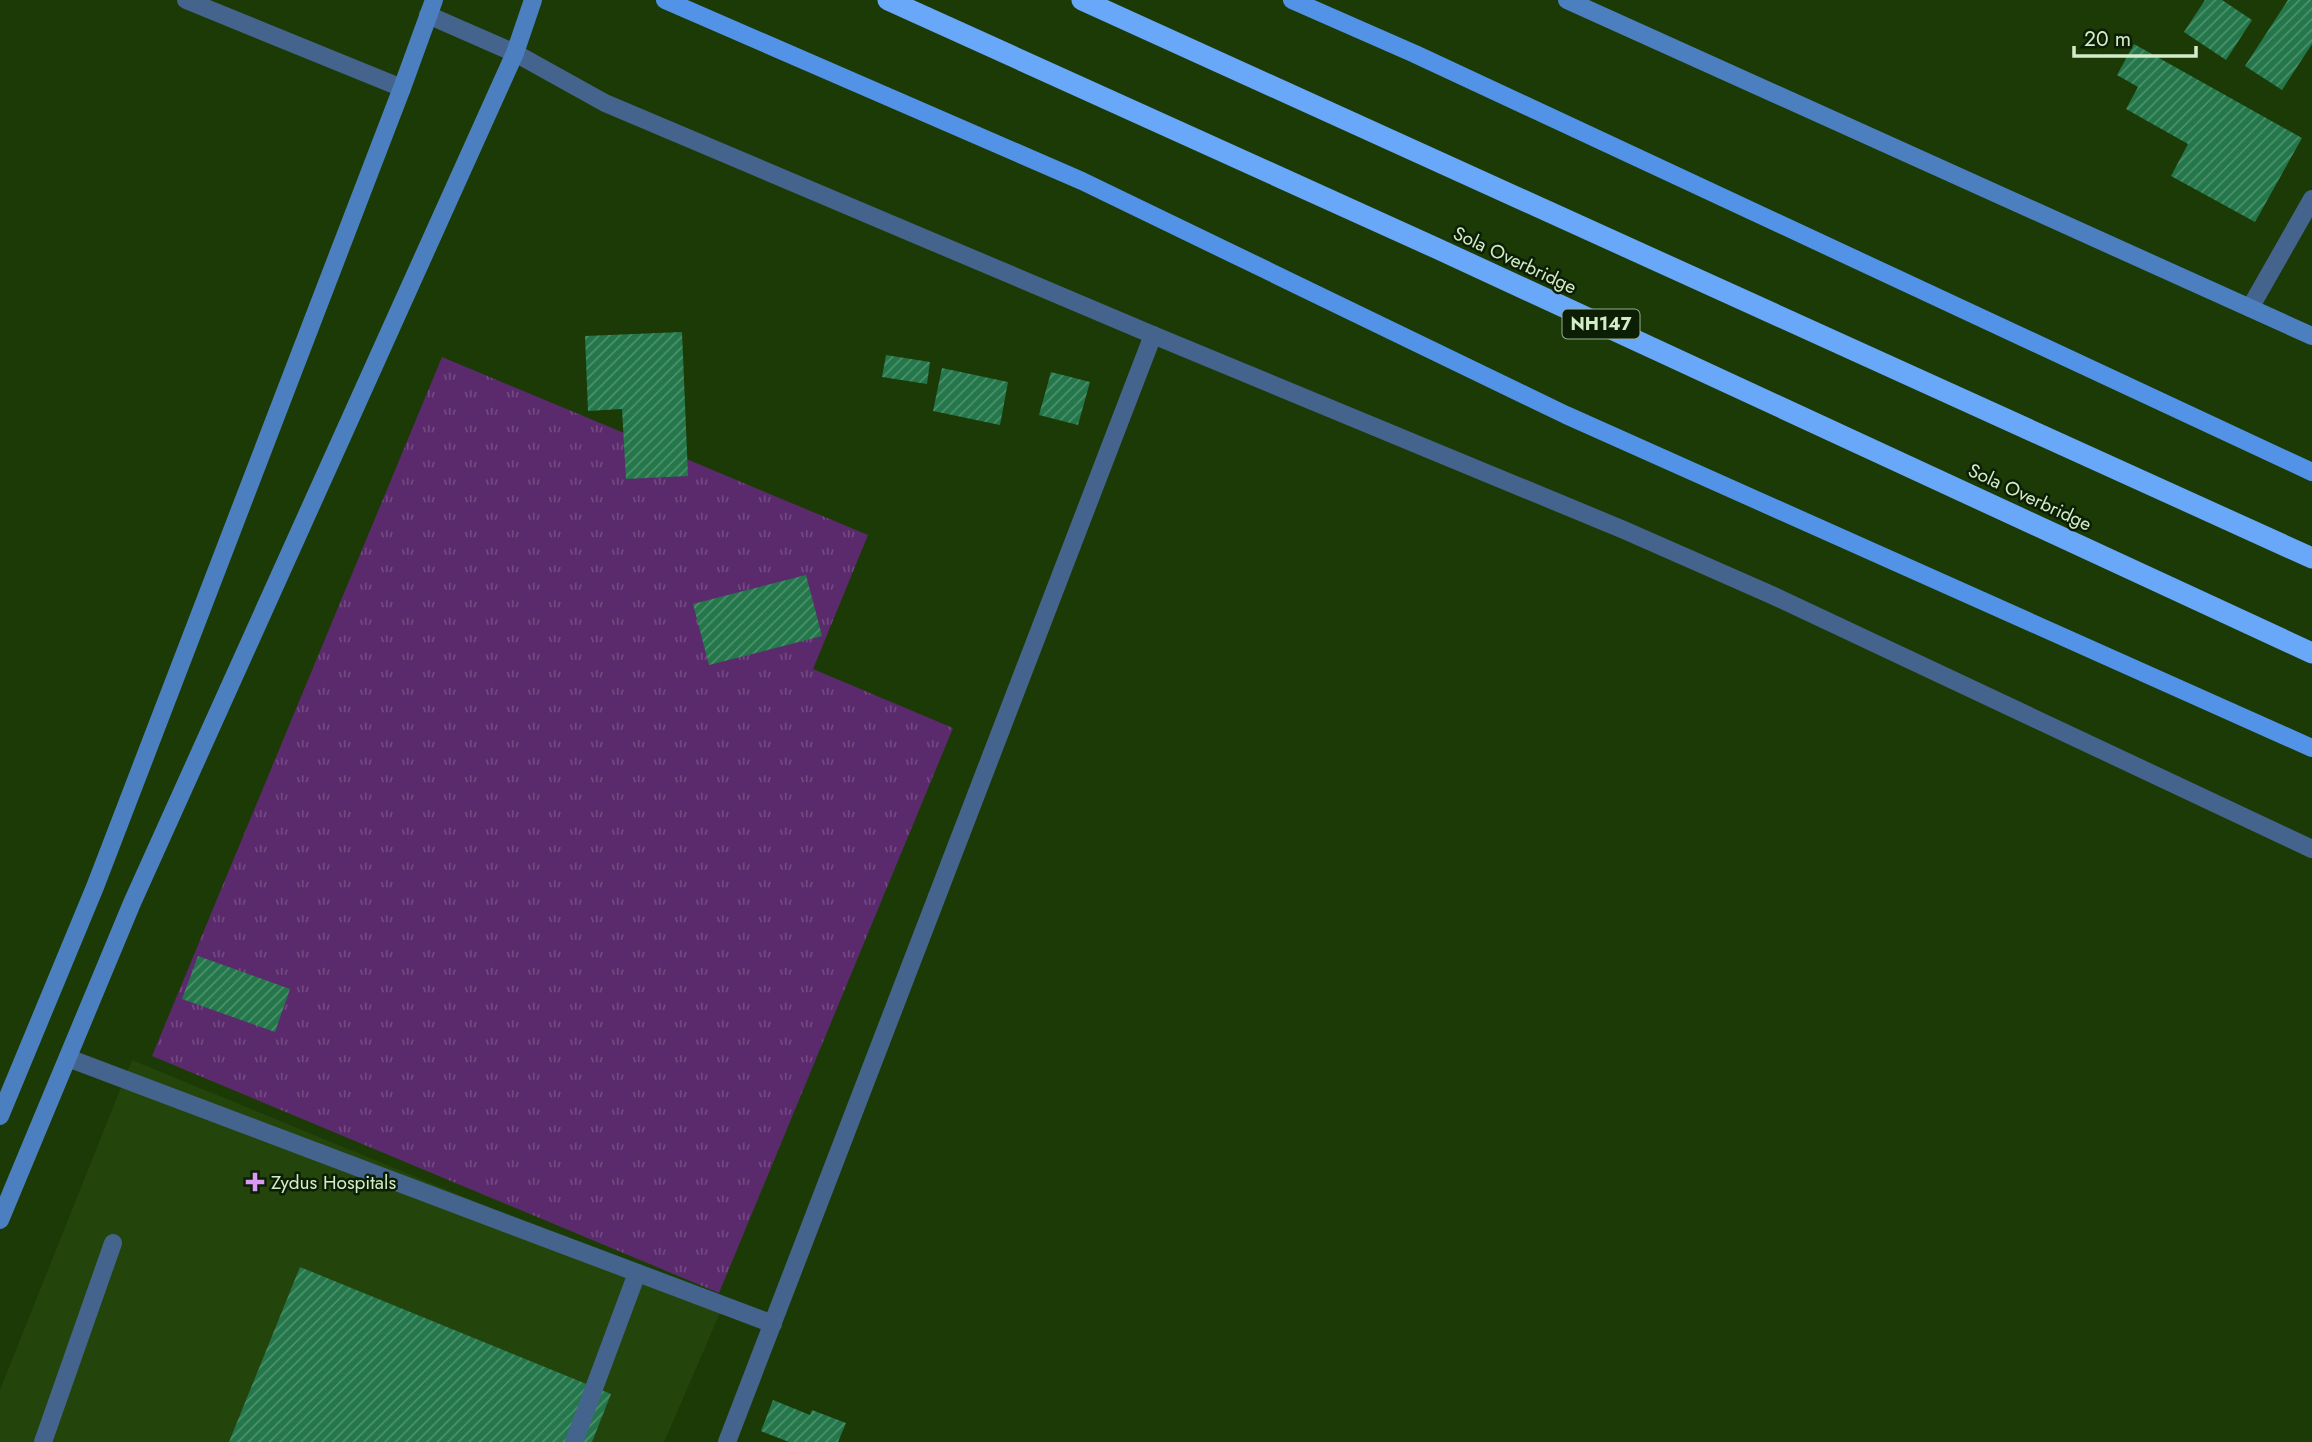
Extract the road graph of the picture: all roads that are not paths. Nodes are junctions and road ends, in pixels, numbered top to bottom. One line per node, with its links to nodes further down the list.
1 (186, 0): 10 (street)
2 (533, 0): 9 (main road)
3 (665, 0): 18 (main road)
4 (888, 0): 17 (highway, Sola Overbridge / NH147)
5 (1082, 0): 16 (highway)
6 (1292, 0): 15 (main road)
7 (1567, 0): 12 (main road)
8 (431, 8): 9 (street); 10 (main road)
9 (516, 53): 13 (street); 20 (main road)
10 (402, 88): 21 (main road)
11 (2312, 199): 12 (street)
12 (2250, 308): 14 (main road)
13 (1153, 335): 19 (street); 25 (street)
14 (2312, 336)
15 (2312, 472)
16 (2312, 558)
17 (2312, 653)
18 (2312, 748)
19 (2312, 849)
20 (68, 1058): 22 (main road); 24 (street)
21 (0, 1115)
22 (0, 1220)
23 (114, 1244): 26 (street)
24 (637, 1273): 25 (street); 27 (street)
25 (773, 1324): 28 (street)
26 (43, 1442)
27 (574, 1442)
28 (727, 1442)

